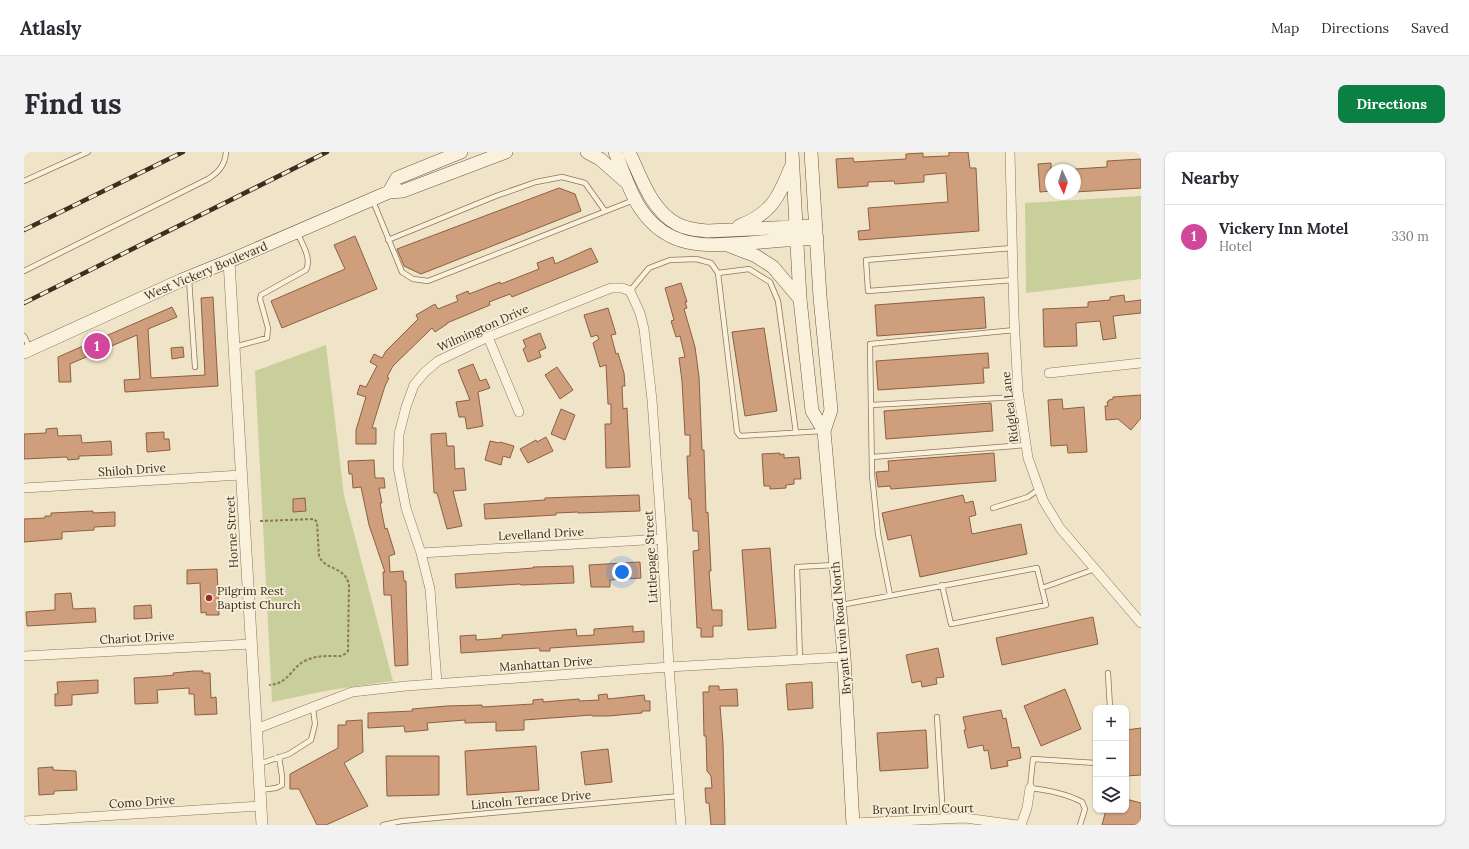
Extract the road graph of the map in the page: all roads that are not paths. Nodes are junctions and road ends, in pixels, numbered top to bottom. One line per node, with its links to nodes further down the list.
1 (88, 152): 11 (lane)
2 (226, 152): 25 (lane)
3 (461, 152): 13 (main road, West Vickery Boulevard)
4 (506, 152): 13 (main road, West Vickery Boulevard)
5 (587, 152): 12 (main road)
6 (615, 152): 12 (main road)
7 (811, 152): 19 (main road, Bryant Irvin Road North)
8 (1010, 152): 23 (street, Ridglea Lane)
9 (632, 154): 17 (main road)
10 (792, 158): 17 (main road); 20 (main road, Bryant Irvin Road North)
11 (24, 181)
12 (629, 186): 15 (main road)
13 (388, 192): 14 (main road, West Vickery Boulevard)
14 (372, 199): 18 (main road, West Vickery Boulevard); 21 (lane)
15 (636, 199): 16 (lane); 22 (main road)
16 (605, 211): 21 (lane); 21 (lane)
17 (728, 230): 20 (main road)
18 (297, 232): 24 (main road, West Vickery Boulevard); 34 (lane)
19 (816, 232): 20 (main road); 42 (main road, Bryant Irvin Road North)
20 (795, 233): 22 (main road); 30 (main road, Bryant Irvin Road North)
21 (388, 240)
22 (727, 244): 30 (main road)
23 (1012, 248): 28 (street, Ridglea Lane); 28 (lane)
24 (229, 261): 27 (main road, West Vickery Boulevard); 34 (street, Horne Street)
25 (24, 271)
26 (718, 273): 29 (lane); 43 (lane); 43 (lane)
27 (188, 277): 35 (main road, West Vickery Boulevard); 37 (lane)
28 (1013, 280): 31 (street, Ridglea Lane)
29 (630, 291): 33 (street, Wilmington Drive); 50 (street, Littlepage Street)
30 (800, 300): 42 (main road, Bryant Irvin Road North)
31 (1015, 330): 39 (street, Ridglea Lane); 40 (lane)
32 (24, 336): 35 (lane)
33 (488, 337): 41 (street); 51 (street, Wilmington Drive)
34 (234, 347): 46 (street, Horne Street)
35 (27, 350)
36 (1141, 363): 38 (street)
37 (195, 367)
38 (1049, 374)
39 (1019, 397): 40 (lane); 44 (street, Ridglea Lane)
40 (871, 405): 45 (lane)
41 (519, 412)
42 (824, 431): 43 (lane); 52 (main road, Bryant Irvin Road North)
43 (796, 433)
44 (1026, 445): 45 (lane); 48 (street, Ridglea Lane)
45 (872, 457): 56 (lane)
46 (241, 475): 47 (street, Shiloh Drive); 59 (street, Horne Street)
47 (24, 488)
48 (1039, 489): 49 (lane); 53 (street, Ridglea Lane)
49 (993, 508)
50 (662, 539): 51 (street, Levelland Drive); 63 (street, Littlepage Street)
51 (421, 553): 65 (street, Wilmington Drive)
52 (836, 565): 57 (main road, Bryant Irvin Road North); 62 (lane)
53 (1095, 569): 55 (lane); 58 (street, Ridglea Lane)
54 (942, 585): 55 (lane); 55 (lane); 56 (lane)
55 (1042, 588)
56 (890, 595): 57 (lane)
57 (840, 605): 61 (main road, Bryant Irvin Road North)
58 (1141, 622)
59 (251, 644): 60 (street, Chariot Drive); 69 (street, Horne Street)
60 (24, 656)
61 (844, 657): 62 (street, Manhattan Drive); 79 (main road, Bryant Irvin Road North)
62 (800, 660): 63 (street, Manhattan Drive)
63 (669, 667): 65 (street, Manhattan Drive); 75 (street, Littlepage Street)
64 (1108, 673): 66 (lane)
65 (438, 683): 67 (street, Manhattan Drive)
66 (1110, 705)
67 (313, 708): 69 (street, Manhattan Drive); 70 (lane)
68 (937, 717): 77 (lane)
69 (256, 729): 72 (street, Horne Street)
70 (279, 757): 72 (lane); 74 (lane)
71 (1093, 763): 73 (lane)
72 (258, 764): 74 (street, Horne Street)
73 (1030, 788): 84 (street); 85 (lane)
74 (260, 790): 76 (street, Horne Street)
75 (680, 796): 81 (lane, Lincoln Terrace Drive); 82 (street, Littlepage Street)
76 (261, 806): 78 (street, Como Drive); 80 (street, Horne Street)
77 (943, 818): 79 (street, Bryant Irvin Court); 83 (street, Bryant Irvin Court)
78 (24, 821)
79 (853, 824)
80 (262, 825)
81 (383, 825)
82 (681, 825)
83 (1017, 825)
84 (1021, 825)
85 (1080, 825)

